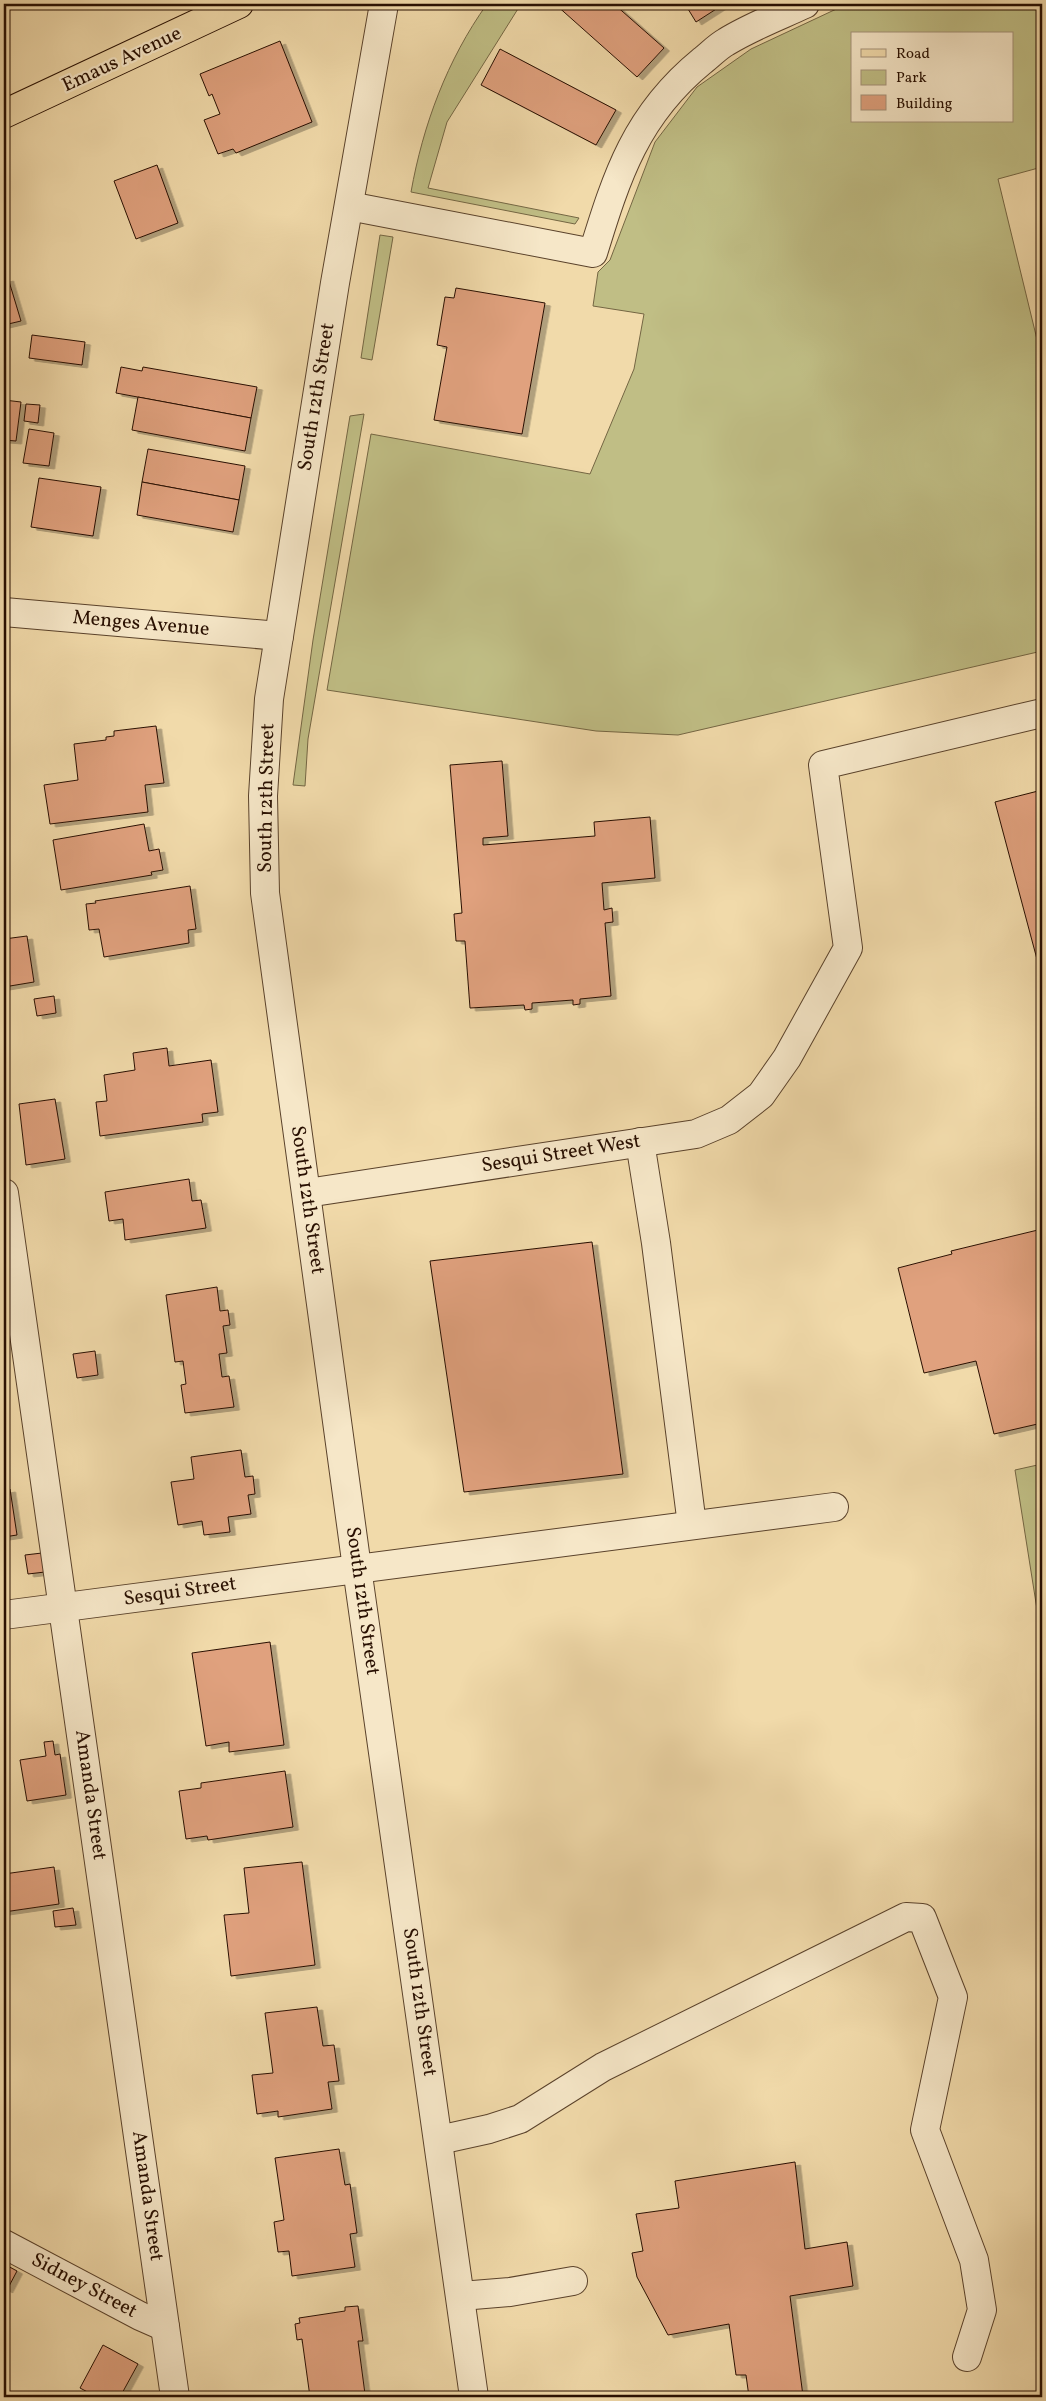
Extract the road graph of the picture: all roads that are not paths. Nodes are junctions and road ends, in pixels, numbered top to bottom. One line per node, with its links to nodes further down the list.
1 (239, 4): 4 (main road, Emaus Avenue)
2 (384, 4): 5 (street, South 12th Street)
3 (805, 4): 5 (street)
4 (4, 114)
5 (349, 206): 7 (street, South 12th Street)
6 (4, 612): 7 (street, Menges Avenue)
7 (279, 636): 11 (street, South 12th Street)
8 (1042, 713): 9 (street, Sesqui Street West)
9 (640, 1142): 11 (street, Sesqui Street West); 13 (street)
10 (4, 1193): 15 (street, Amanda Street)
11 (307, 1193): 14 (street, South 12th Street)
12 (834, 1507): 13 (street, Sesqui Street)
13 (692, 1525): 14 (street, Sesqui Street)
14 (357, 1568): 15 (street, Sesqui Street); 17 (street, South 12th Street)
15 (63, 1608): 16 (street, Sesqui Street); 21 (street, Amanda Street)
16 (4, 1615)
17 (439, 2140): 20 (street, South 12th Street); 22 (street)
18 (4, 2244): 21 (street, Sidney Street)
19 (573, 2281): 20 (street)
20 (461, 2296): 24 (street, South 12th Street)
21 (165, 2327): 23 (street, Amanda Street)
22 (967, 2357)
23 (175, 2397)
24 (474, 2397)

